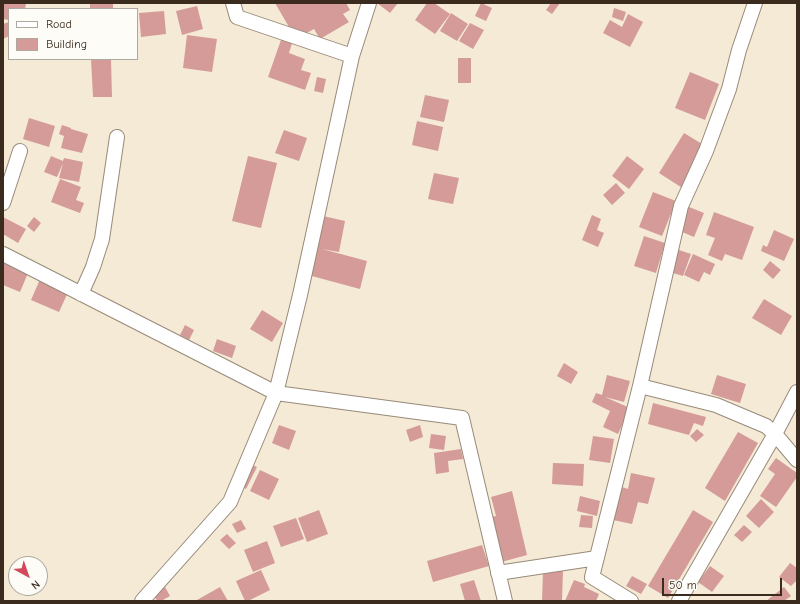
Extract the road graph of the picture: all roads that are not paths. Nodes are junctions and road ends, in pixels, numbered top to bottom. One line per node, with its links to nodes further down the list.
1 (233, 3): 4 (street)
2 (369, 3): 4 (street)
3 (755, 3): 10 (street)
4 (352, 56): 12 (street)
5 (117, 137): 9 (street)
6 (20, 151): 7 (street)
7 (3, 203)
8 (3, 254): 9 (street)
9 (81, 294): 12 (street)
10 (640, 386): 13 (street); 15 (street)
11 (797, 392): 13 (street)
12 (276, 393): 16 (street); 17 (street)
13 (775, 434): 14 (street); 20 (street)
14 (797, 460)
15 (597, 558): 16 (street); 19 (street)
16 (498, 573): 18 (street)
17 (142, 601)
18 (505, 601)
19 (630, 601)
20 (679, 601)

